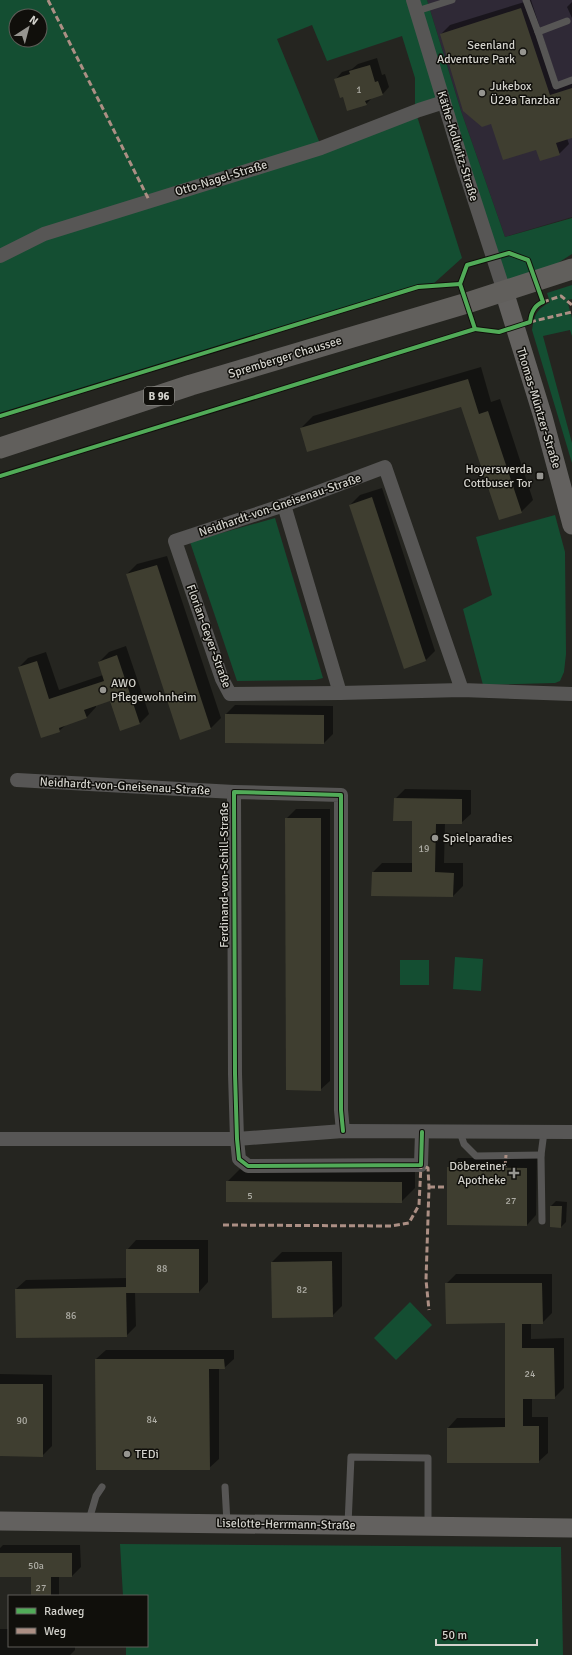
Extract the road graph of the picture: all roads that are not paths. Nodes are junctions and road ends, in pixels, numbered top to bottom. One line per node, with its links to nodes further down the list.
1 (452, 0): 3 (lane)
2 (526, 0): 5 (lane)
3 (415, 6): 7 (street, Käthe-Kollwitz-Straße)
4 (567, 21): 5 (lane)
5 (538, 32): 6 (lane)
6 (572, 80)
7 (444, 102): 8 (street, Otto-Nagel-Straße); 10 (street, Käthe-Kollwitz-Straße)
8 (0, 256)
9 (572, 268): 10 (main road, Spremberger Chaussee / B 96)
10 (504, 291): 11 (main road, Spremberger Chaussee / B 96); 13 (street, Thomas-Müntzer-Straße)
11 (0, 448)
12 (284, 505): 14 (street, Neidhardt-von-Gneisenau-Straße); 15 (street, Neidhardt-von-Gneisenau-Straße); 16 (street)
13 (572, 525)
14 (175, 541): 16 (street, Florian-Geyer-Straße)
15 (462, 690): 16 (street, Florian-Geyer-Straße); 17 (street, Florian-Geyer-Straße)
16 (340, 693)
17 (572, 694)
18 (16, 780): 19 (street, Neidhardt-von-Gneisenau-Straße)
19 (234, 792): 20 (street, Ferdinand-von-Schill-Straße); 26 (street, Ferdinand-von-Schill-Straße)
20 (343, 1131): 21 (street); 26 (street)
21 (422, 1132): 22 (street); 26 (street, Ferdinand-von-Schill-Straße)
22 (460, 1132): 23 (street); 27 (lane)
23 (544, 1132): 24 (street); 27 (lane)
24 (572, 1132)
25 (0, 1139): 26 (street)
26 (237, 1139)
27 (541, 1154): 28 (lane)
28 (542, 1221)
29 (225, 1487): 33 (lane)
30 (102, 1488): 32 (lane)
31 (0, 1521): 32 (street, Liselotte-Herrmann-Straße)
32 (89, 1521): 33 (street, Liselotte-Herrmann-Straße)
33 (227, 1523): 34 (street, Liselotte-Herrmann-Straße)
34 (348, 1524): 35 (street, Liselotte-Herrmann-Straße); 35 (lane)
35 (428, 1526): 36 (street, Liselotte-Herrmann-Straße)
36 (572, 1528)

